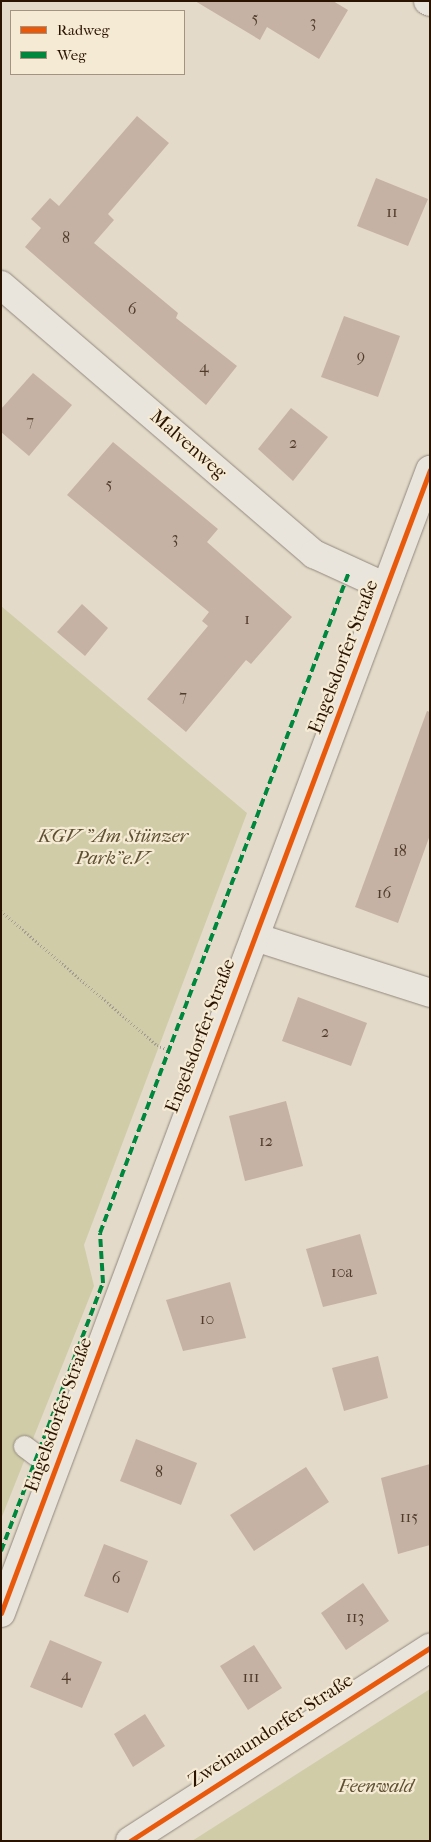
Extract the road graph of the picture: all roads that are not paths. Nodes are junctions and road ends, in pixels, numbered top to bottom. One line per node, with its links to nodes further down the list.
1 (1, 285): 3 (street, Malvenweg)
2 (430, 470): 3 (street, Engelsdorfer Straße)
3 (386, 587): 4 (street, Engelsdorfer Straße)
4 (255, 936): 5 (street); 7 (street, Engelsdorfer Straße)
5 (430, 993)
6 (24, 1446): 7 (lane)
7 (55, 1469): 8 (street, Engelsdorfer Straße)
8 (1, 1613)
9 (430, 1648): 10 (street, Zweinaundorfer Straße)
10 (130, 1841)

